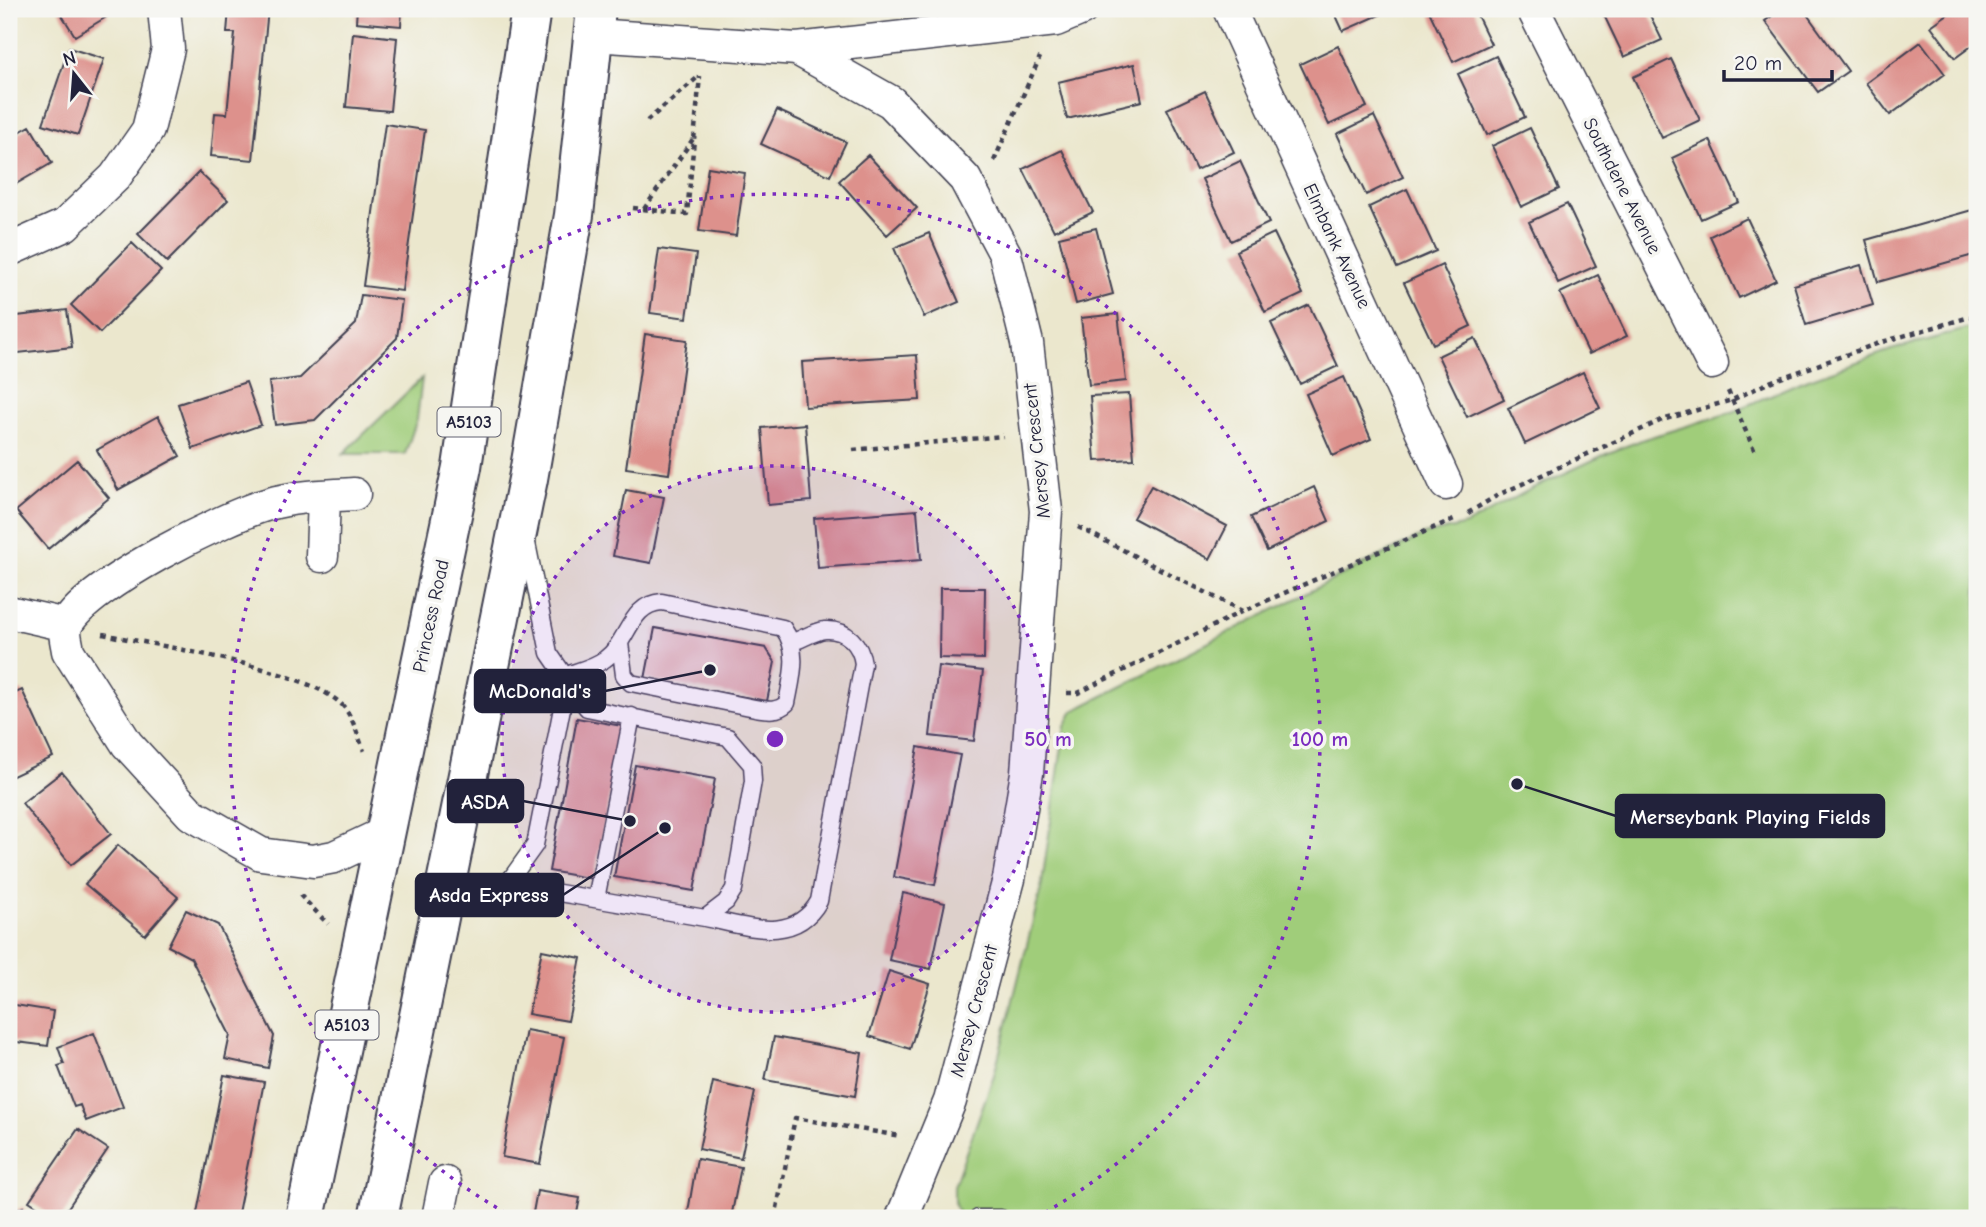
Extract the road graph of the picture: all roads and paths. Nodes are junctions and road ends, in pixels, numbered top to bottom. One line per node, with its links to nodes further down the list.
1 (164, 9): 13 (street)
2 (531, 9): 33 (highway, Princess Road / A5103)
3 (1229, 9): 20 (street, Elmbank Avenue)
4 (1533, 9): 15 (street, Southdene Avenue)
5 (1064, 12): 7 (street); 10 (path)
6 (595, 22): 7 (street, Mersey Crescent); 22 (highway)
7 (797, 49): 10 (street, Mersey Crescent)
8 (700, 75): 9 (path)
9 (694, 138): 12 (path); 12 (path)
10 (977, 200): 17 (street, Mersey Crescent)
11 (633, 208): 12 (path)
12 (644, 209)
13 (9, 250)
14 (1977, 315): 16 (path)
15 (1712, 363)
16 (1732, 400): 19 (path); 24 (path)
17 (1035, 433): 18 (path); 21 (street, Mersey Crescent)
18 (853, 450)
19 (1756, 454)
20 (1446, 484)
21 (1046, 511): 24 (path); 30 (street, Mersey Crescent)
22 (521, 513): 29 (lane); 36 (highway)
23 (322, 556): 26 (street)
24 (1243, 611): 30 (path)
25 (9, 612): 26 (street)
26 (66, 625): 32 (path); 34 (street)
27 (793, 642): 28 (lane); 28 (lane); 38 (lane)
28 (620, 643): 29 (lane)
29 (563, 676): 31 (lane); 35 (lane)
30 (1035, 692): 40 (street, Mersey Crescent)
31 (632, 716): 37 (lane); 38 (lane)
32 (366, 755)
33 (387, 832): 34 (street); 43 (highway, Princess Road / A5103)
34 (261, 854): 39 (path)
35 (507, 884): 36 (lane); 37 (lane)
36 (445, 890): 44 (highway)
37 (596, 899): 38 (lane)
38 (705, 918)
39 (330, 929)
40 (933, 1142): 42 (street, Mersey Crescent); 46 (path)
41 (446, 1182): 45 (street)
42 (906, 1217)
43 (305, 1218)
44 (378, 1218)
45 (438, 1218)
46 (775, 1218)
47 (978, 1218): 48 (lane)
48 (1001, 1218)

